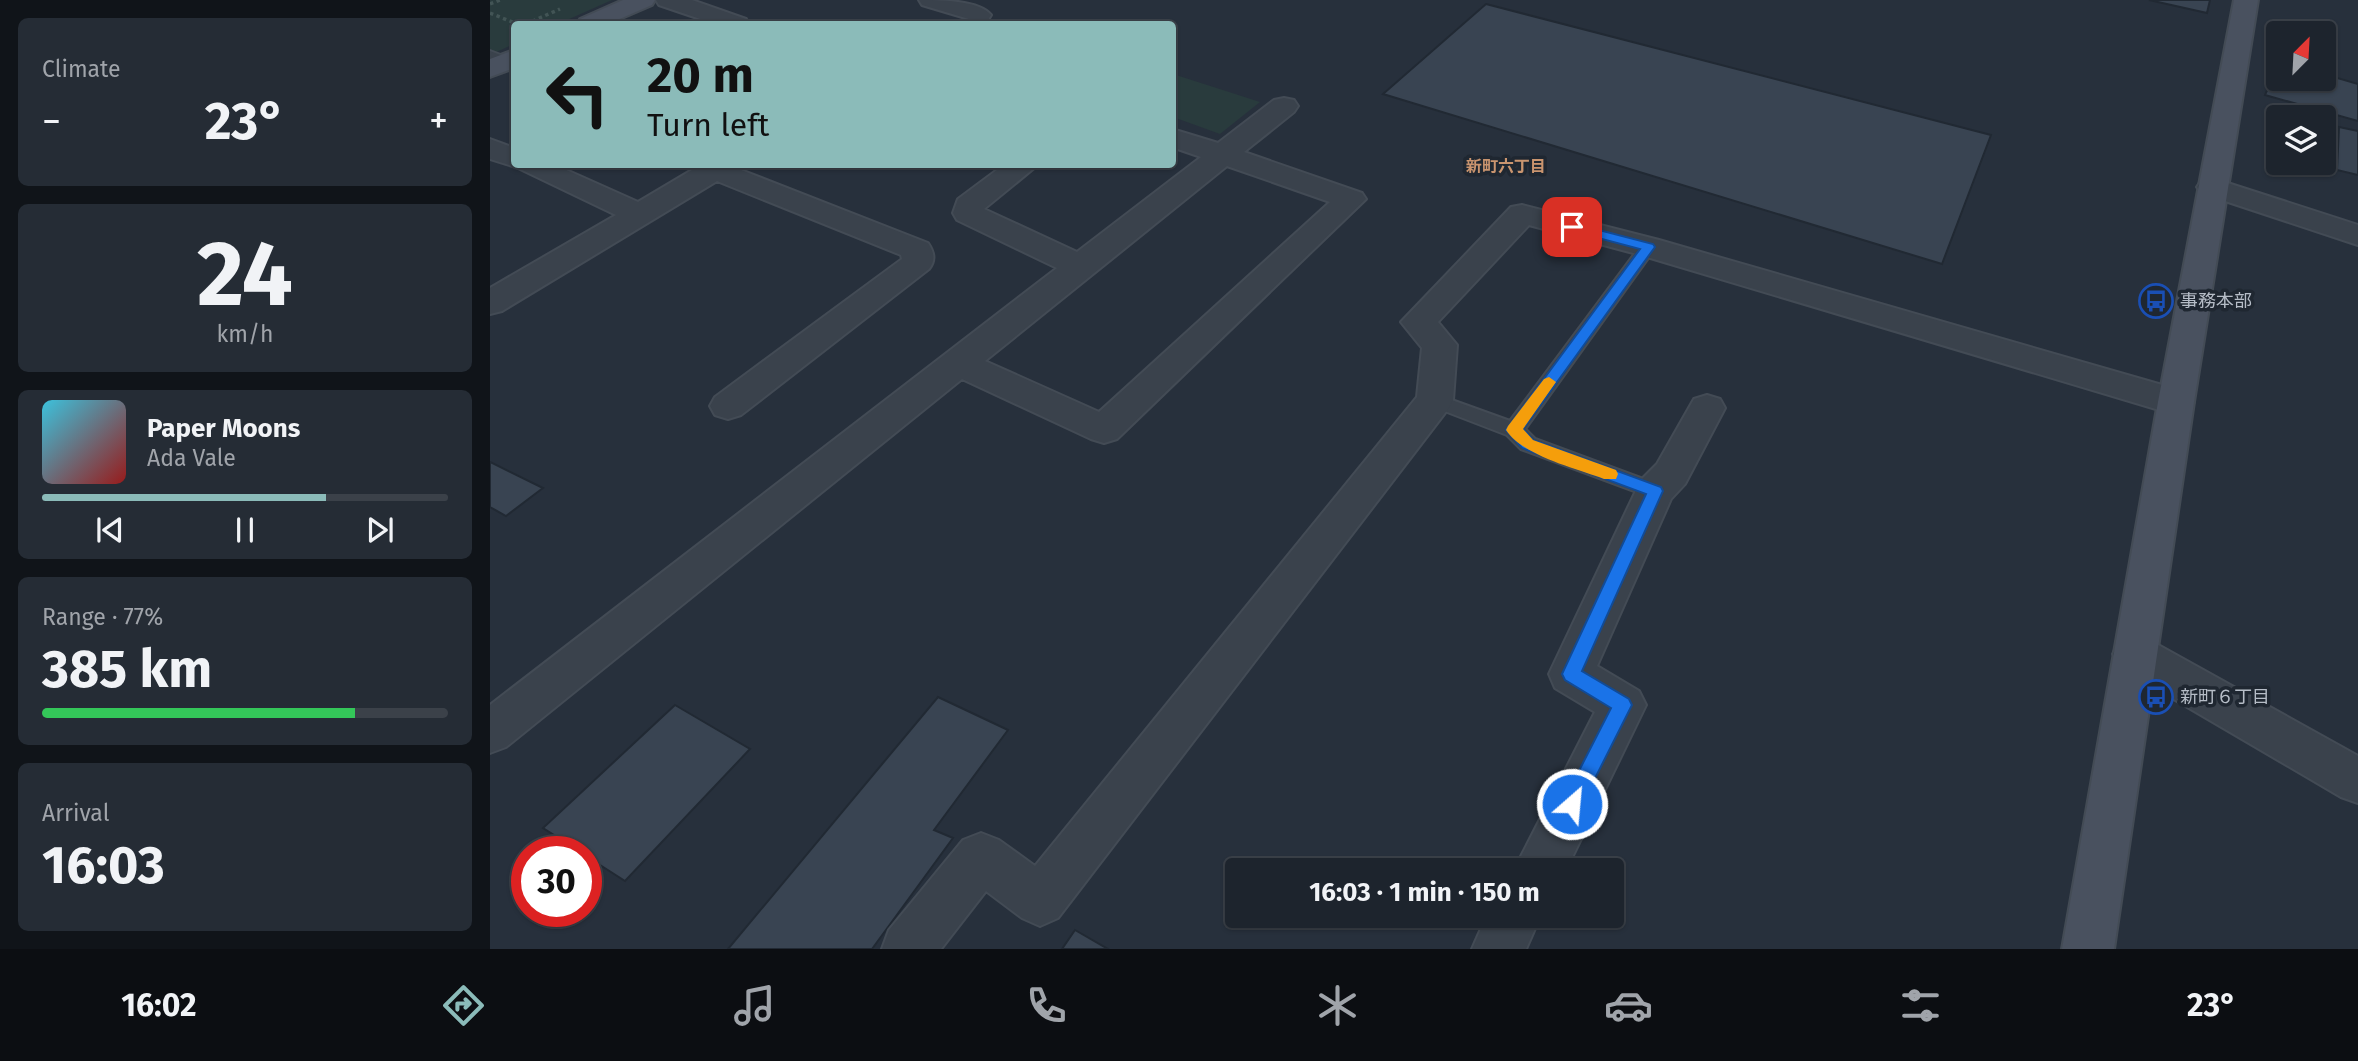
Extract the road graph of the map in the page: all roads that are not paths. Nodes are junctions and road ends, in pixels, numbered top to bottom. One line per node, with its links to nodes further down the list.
1 (643, 0): 6 (street)
2 (668, 0): 7 (street)
3 (931, 0): 5 (street)
4 (2246, 0): 17 (street)
5 (979, 15)
6 (596, 21)
7 (728, 21)
8 (1284, 106): 11 (street)
9 (1176, 138): 11 (street)
10 (490, 148): 12 (street)
11 (1222, 154): 21 (street); 23 (street)
12 (511, 158)
13 (537, 168): 18 (street)
14 (718, 168): 18 (street)
15 (722, 168): 26 (street)
16 (1020, 168): 21 (street)
17 (2212, 187): 19 (street); 25 (street)
18 (640, 214): 22 (street)
19 (2358, 235)
20 (1648, 247): 24 (street); 25 (street); 28 (lane)
21 (1080, 266): 23 (street)
22 (490, 303)
23 (960, 364): 31 (street)
24 (1435, 400): 28 (lane); 35 (street)
25 (2176, 402): 30 (street)
26 (728, 406)
27 (1707, 408): 29 (street)
28 (1514, 430): 29 (lane)
29 (1655, 491): 33 (street)
30 (2135, 654): 32 (street); 37 (street)
31 (490, 732)
32 (2358, 781)
33 (1545, 858)
34 (1508, 928): 36 (street)
35 (908, 949)
36 (1498, 949)
37 (2088, 949)

